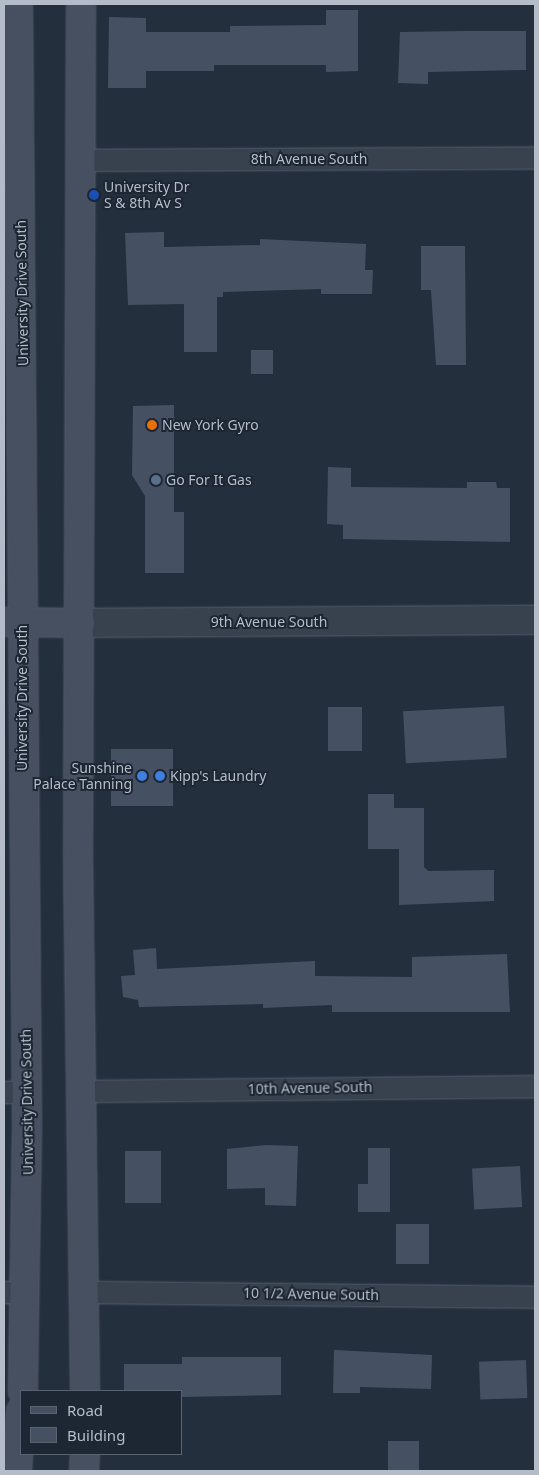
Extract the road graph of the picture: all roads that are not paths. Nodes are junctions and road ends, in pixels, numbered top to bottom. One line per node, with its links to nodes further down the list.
1 (18, 4): 5 (main road, University Drive South)
2 (80, 4): 4 (main road)
3 (535, 158): 4 (street, 8th Avenue South)
4 (83, 160): 8 (main road)
5 (12, 161): 7 (main road, University Drive South)
6 (535, 620): 8 (street, 9th Avenue South)
7 (12, 622): 8 (main road, 9th Avenue South); 11 (main road, University Drive South)
8 (80, 623): 10 (main road)
9 (535, 1086): 10 (street, 10th Avenue South)
10 (84, 1091): 13 (main road)
11 (15, 1092): 12 (main road, University Drive South)
12 (15, 1292): 15 (main road, University Drive South)
13 (86, 1292): 14 (street, 10 1/2 Avenue South); 16 (main road)
14 (535, 1297)
15 (23, 1390)
16 (85, 1390)
17 (20, 1426): 19 (main road)
18 (85, 1455): 20 (main road)
19 (17, 1471)
20 (84, 1471)

